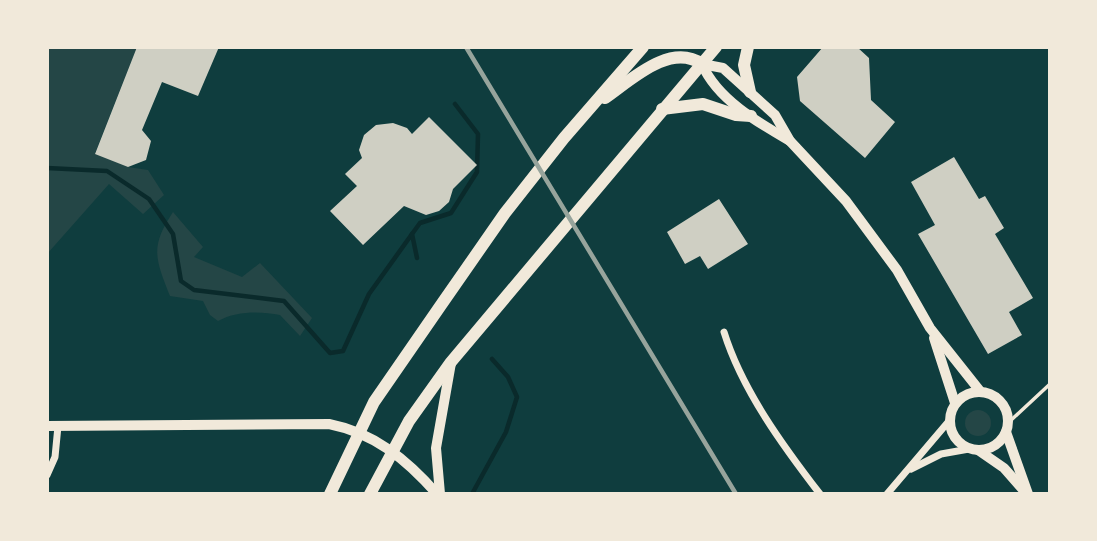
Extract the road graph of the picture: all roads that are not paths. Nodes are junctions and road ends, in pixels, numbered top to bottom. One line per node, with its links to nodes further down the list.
1 (643, 47): 7 (highway)
2 (697, 47): 5 (highway)
3 (716, 47): 5 (highway)
4 (748, 47): 6 (highway)
5 (702, 64): 6 (street); 7 (highway); 8 (highway); 9 (street)
6 (750, 92): 10 (street)
7 (590, 108): 20 (highway)
8 (662, 109): 9 (highway); 13 (highway)
9 (751, 116): 10 (street)
10 (790, 141): 11 (street)
11 (930, 328): 15 (street); 16 (street)
12 (724, 332): 28 (street)
13 (452, 362): 22 (highway); 27 (street)
14 (1050, 384): 19 (lane)
15 (980, 391): 16 (street); 19 (street)
16 (955, 403): 17 (street)
17 (949, 421): 21 (street); 23 (street)
18 (52, 426): 20 (street); 24 (street)
19 (1007, 427): 21 (street); 30 (street)
20 (359, 430): 22 (street); 25 (highway)
21 (973, 449): 23 (street); 30 (street)
22 (392, 453): 26 (highway); 27 (street)
23 (906, 472): 29 (street)
24 (47, 475)
25 (330, 494)
26 (370, 494)
27 (438, 494)
28 (820, 494)
29 (887, 494)
30 (1027, 494)

